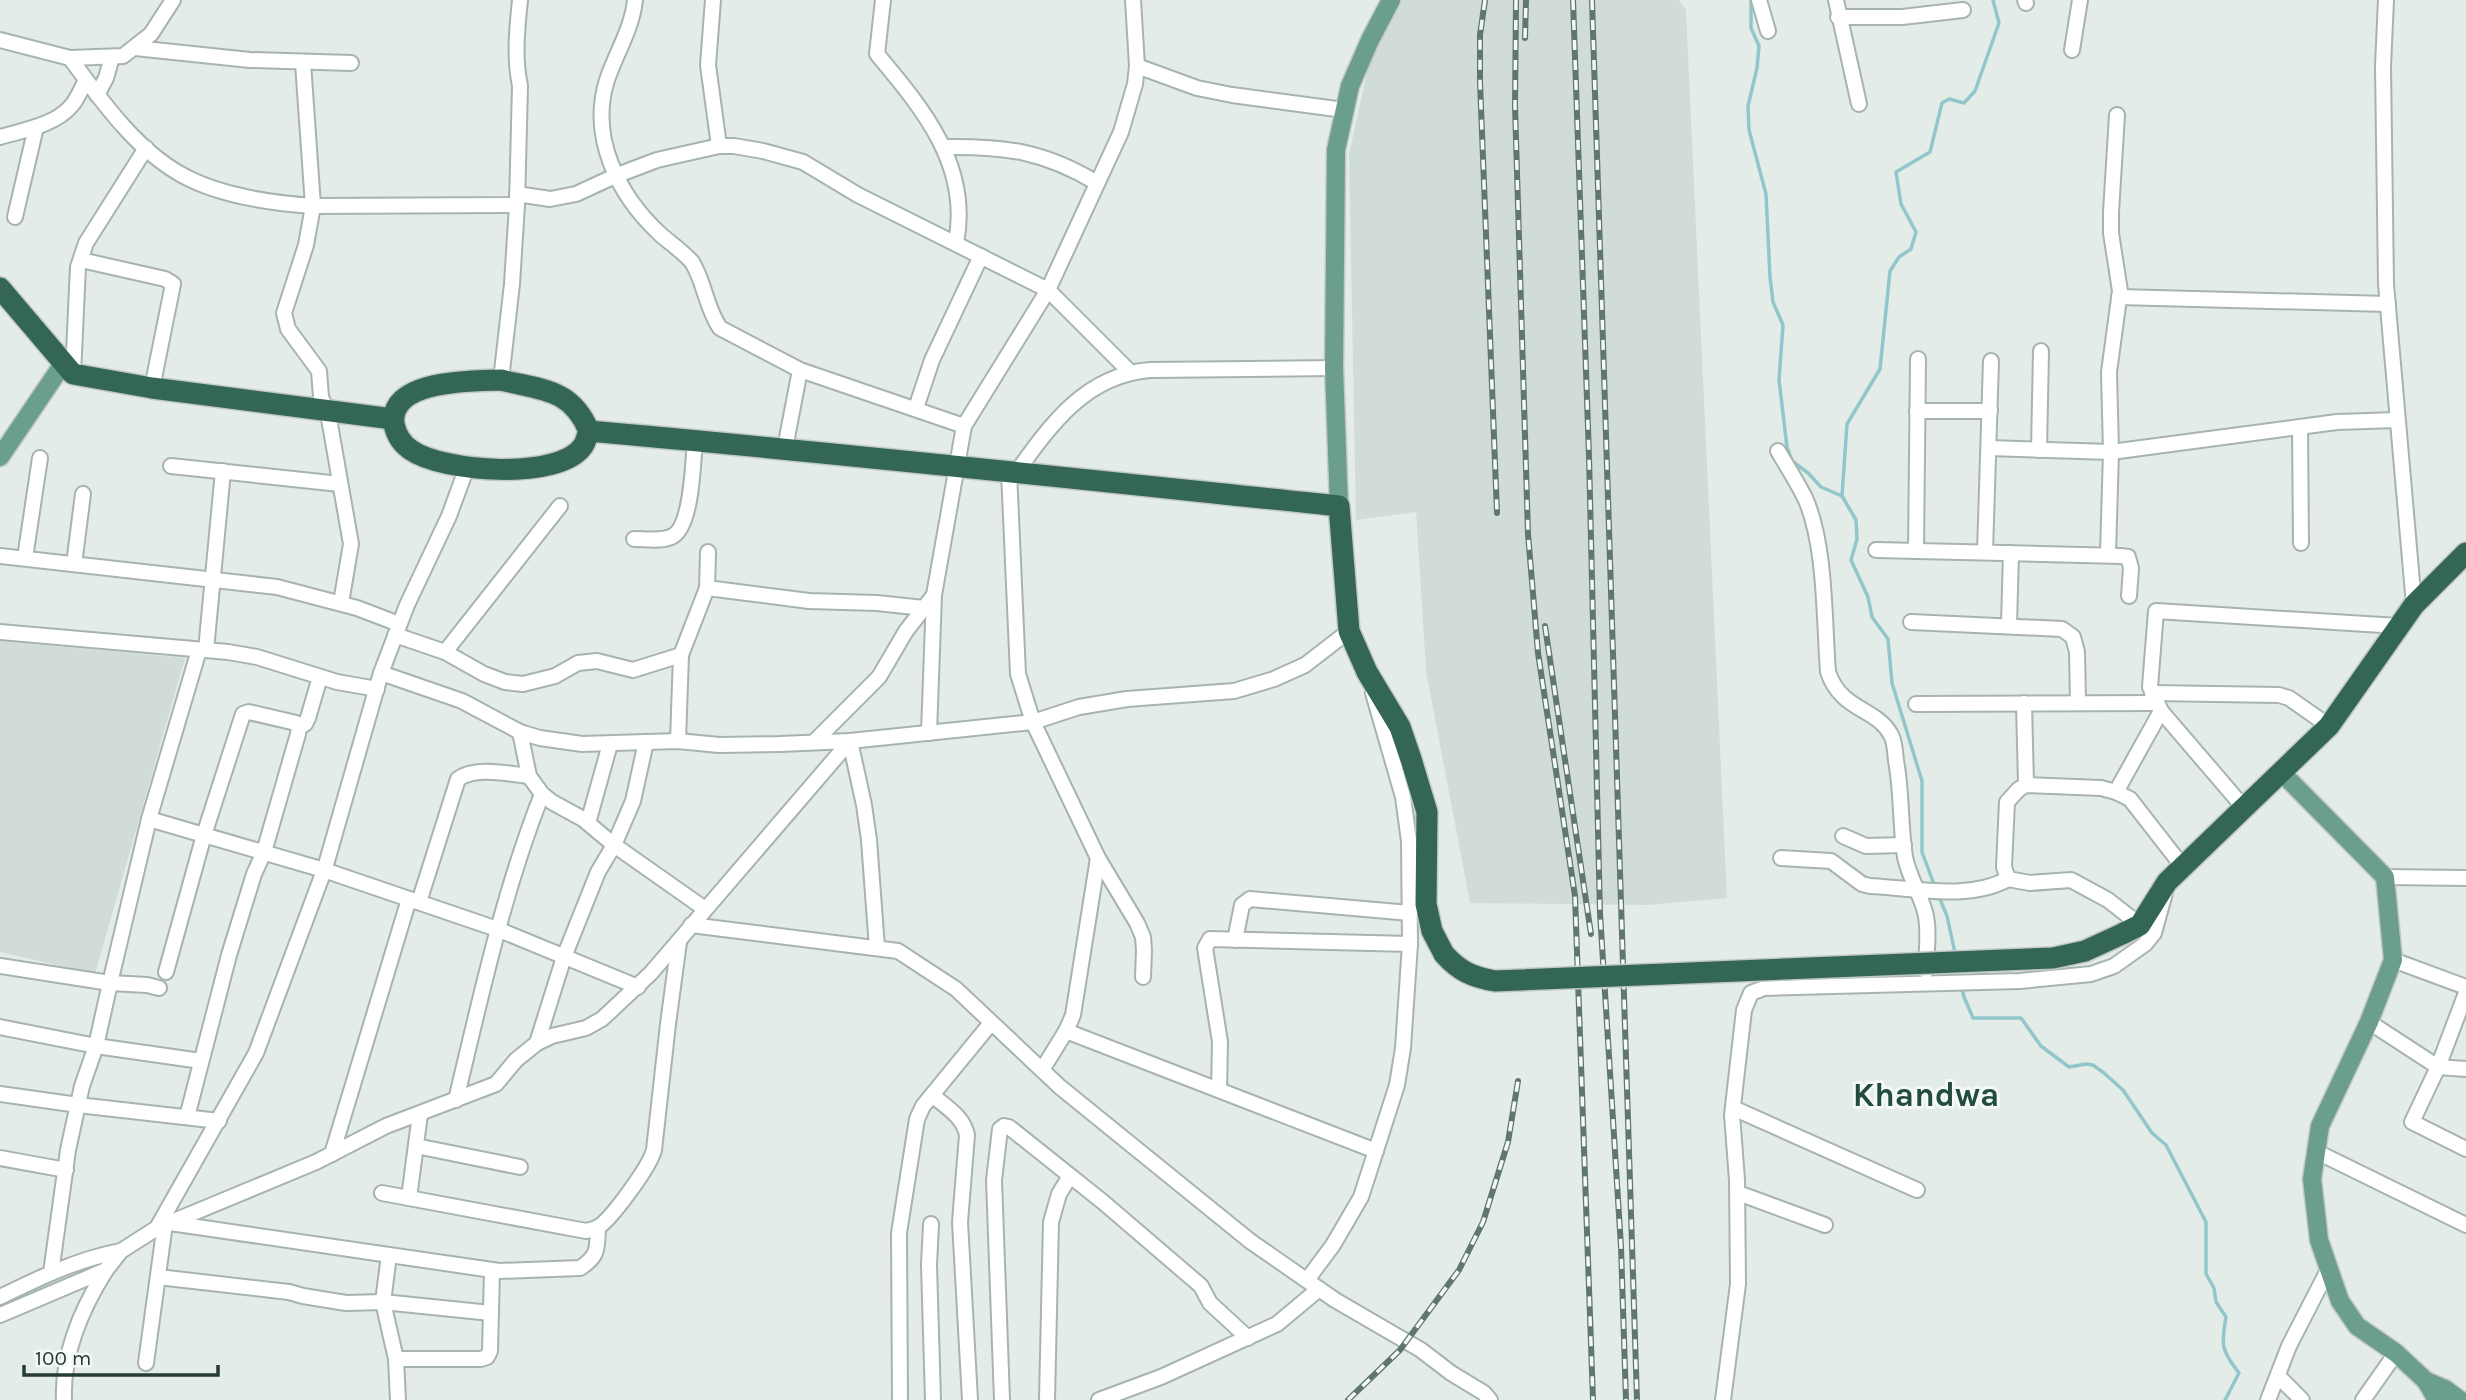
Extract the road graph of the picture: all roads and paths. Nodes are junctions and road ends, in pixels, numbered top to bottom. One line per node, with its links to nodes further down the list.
1 (173, 0): 16 (street)
2 (520, 0): 35 (street)
3 (635, 0): 33 (street)
4 (713, 0): 30 (street)
5 (883, 0): 31 (street)
6 (1133, 0): 22 (street)
7 (1391, 0): 26 (main road)
8 (1759, 0): 14 (street)
9 (1836, 0): 13 (street)
10 (2080, 0): 17 (street)
11 (2386, 0): 44 (street)
12 (1964, 10): 13 (street)
13 (1838, 17): 25 (street)
14 (1768, 31)
15 (0, 40): 19 (street)
16 (135, 48): 18 (street); 20 (street)
17 (2072, 50)
18 (112, 57): 19 (street); 24 (street)
19 (70, 58): 23 (street)
20 (303, 63): 21 (street); 36 (street)
21 (351, 63)
22 (1137, 66): 26 (street); 34 (street)
23 (86, 80): 24 (street); 28 (street)
24 (97, 95): 32 (street)
25 (1858, 104)
26 (1344, 110): 48 (main road)
27 (2117, 115): 43 (street)
28 (36, 127): 29 (street); 37 (street)
29 (0, 137)
30 (719, 146): 33 (street); 38 (street)
31 (944, 147): 34 (street); 38 (street)
32 (146, 148): 36 (street); 40 (street)
33 (615, 176): 35 (street); 50 (street)
34 (1097, 183): 42 (street)
35 (517, 199): 36 (street); 52 (street)
36 (313, 206): 57 (street)
37 (15, 217)
38 (956, 243): 39 (street)
39 (981, 256): 42 (street); 54 (street)
40 (80, 260): 49 (street); 53 (street)
41 (0, 288): 49 (highway)
42 (1048, 290): 51 (street); 60 (street)
43 (2119, 297): 44 (street); 68 (street)
44 (2388, 304): 59 (street)
45 (2041, 351): 66 (street)
46 (1918, 359): 55 (street)
47 (1992, 361): 56 (street)
48 (1334, 368): 51 (street); 79 (main road)
49 (68, 369): 53 (highway); 69 (main road)
50 (800, 370): 54 (street); 64 (street)
51 (1130, 372): 75 (street)
52 (501, 380): 58 (highway); 62 (highway)
53 (152, 388): 57 (highway)
54 (916, 408): 60 (street)
55 (1917, 411): 56 (street); 83 (street)
56 (1990, 411): 65 (street)
57 (328, 413): 58 (highway); 76 (street)
58 (393, 419): 72 (highway)
59 (2397, 420): 61 (street); 97 (street)
60 (964, 426): 73 (street)
61 (2300, 427): 68 (street); 81 (street)
62 (589, 431): 63 (highway); 72 (highway)
63 (695, 440): 64 (highway); 80 (street)
64 (785, 448): 73 (highway)
65 (1989, 448): 66 (street); 85 (street)
66 (2039, 450): 68 (street)
67 (1778, 451): 137 (street)
68 (2112, 452): 88 (street)
69 (0, 457)
70 (40, 458): 90 (street)
71 (171, 466): 74 (street)
72 (467, 467): 102 (street)
73 (955, 468): 75 (highway); 94 (street)
74 (223, 471): 76 (street); 92 (street)
75 (1012, 473): 79 (highway); 116 (street)
76 (340, 484): 96 (street)
77 (83, 494): 91 (street)
78 (560, 506): 106 (street)
79 (1339, 506): 103 (highway)
80 (634, 539)
81 (2301, 543)
82 (1876, 550): 83 (street)
83 (1916, 551): 85 (street)
84 (708, 552): 93 (street)
85 (1984, 552): 86 (street)
86 (2011, 553): 88 (street); 100 (street)
87 (2466, 553): 97 (highway)
88 (2108, 554): 95 (street)
89 (0, 556): 90 (street)
90 (25, 558): 91 (street)
91 (74, 564): 92 (street)
92 (213, 579): 96 (street); 105 (street)
93 (707, 588): 98 (street); 107 (street)
94 (934, 595): 98 (street); 120 (street)
95 (2129, 596)
96 (341, 603): 102 (street)
97 (2414, 605): 101 (highway)
98 (924, 608): 124 (street)
99 (1911, 622): 100 (street)
100 (2009, 625): 114 (street)
101 (2398, 626): 112 (street); 117 (highway)
102 (397, 630): 106 (street); 109 (street)
103 (1349, 631): 108 (highway); 116 (street)
104 (0, 632): 105 (street)
105 (202, 650): 110 (street); 132 (street)
106 (445, 652): 107 (street)
107 (681, 655): 121 (street)
108 (1367, 672): 150 (street); 153 (highway, bridge)
109 (381, 673): 111 (street); 119 (street)
110 (320, 677): 111 (street); 118 (street)
111 (377, 689): 142 (street)
112 (2157, 702): 114 (street); 117 (street); 129 (street); 131 (street)
113 (2024, 703): 114 (street); 115 (street); 128 (street)
114 (2078, 703)
115 (1916, 704)
116 (1033, 722): 120 (street); 139 (street)
117 (2329, 726): 126 (highway)
118 (299, 727): 134 (street); 138 (street)
119 (520, 732): 125 (street); 127 (street)
120 (929, 733): 122 (street)
121 (678, 741): 123 (street); 124 (street)
122 (850, 741): 124 (street); 149 (street); 157 (street)
123 (646, 742): 125 (street); 136 (street)
124 (814, 742)
125 (610, 744): 133 (street)
126 (2282, 773): 131 (highway); 143 (main road)
127 (528, 776): 130 (street); 148 (street)
128 (2026, 785): 129 (street); 145 (street)
129 (2116, 792): 141 (street)
130 (542, 794): 133 (street); 152 (street)
131 (2245, 809): 141 (highway)
132 (149, 819): 134 (street); 163 (street)
133 (588, 822): 136 (street)
134 (204, 835): 138 (street); 161 (street)
135 (1843, 836): 137 (street)
136 (614, 845): 149 (street); 158 (street)
137 (1904, 845): 147 (street)
138 (264, 852): 142 (street); 175 (street)
139 (1098, 858): 162 (street); 172 (street)
140 (1781, 858): 147 (street)
141 (2183, 867): 146 (highway)
142 (324, 870): 148 (street); 187 (street)
143 (2385, 877): 144 (street); 159 (main road)
144 (2466, 878)
145 (2008, 879): 147 (street); 153 (street)
146 (2167, 882): 153 (highway); 164 (street)
147 (1915, 888): 164 (street)
148 (414, 901): 152 (street); 192 (street)
149 (705, 909): 151 (street)
150 (1410, 913): 155 (street); 156 (street)
151 (691, 925): 154 (street); 157 (street)
152 (497, 929): 158 (street); 182 (street)
153 (2131, 929)
154 (680, 939): 165 (street); 205 (street)
155 (1235, 940): 156 (street); 179 (street)
156 (1410, 944): 190 (street)
157 (877, 948): 170 (street)
158 (564, 957): 165 (street); 173 (street)
159 (2393, 960): 166 (street); 169 (main road)
160 (0, 966): 163 (street)
161 (166, 972)
162 (1143, 977)
163 (110, 983): 167 (street); 174 (street)
164 (1926, 983): 184 (street)
165 (638, 987): 173 (street)
166 (2466, 987)
167 (159, 988)
168 (2466, 993): 176 (street)
169 (2369, 1022): 176 (street); 191 (main road)
170 (991, 1023): 178 (street); 181 (street)
171 (0, 1027): 174 (street)
172 (1066, 1031): 178 (street); 179 (street)
173 (537, 1043): 182 (street)
174 (96, 1046): 175 (street); 183 (street)
175 (201, 1061): 186 (street)
176 (2438, 1067): 177 (street); 189 (street)
177 (2466, 1069)
178 (1042, 1070): 213 (street)
179 (1219, 1090): 190 (street)
180 (0, 1094): 183 (street)
181 (932, 1095): 226 (street); 228 (street)
182 (456, 1100): 185 (street)
183 (78, 1105): 186 (street); 195 (street)
184 (1733, 1108): 197 (street); 199 (street)
185 (420, 1114): 188 (street); 192 (street)
186 (187, 1117): 187 (street)
187 (219, 1121): 202 (street)
188 (416, 1146): 194 (street); 200 (street)
189 (2466, 1149)
190 (1376, 1150): 213 (street)
191 (2315, 1151): 203 (street); 210 (main road)
192 (332, 1154): 202 (street)
193 (0, 1158): 195 (street)
194 (520, 1167)
195 (66, 1170): 211 (street)
196 (1070, 1176): 218 (street); 229 (street); 230 (street)
197 (1917, 1190)
198 (382, 1193): 200 (street)
199 (1738, 1193): 204 (street); 233 (street)
200 (409, 1198): 205 (street)
201 (931, 1224): 227 (street)
202 (164, 1225): 206 (street); 207 (street); 212 (street)
203 (2466, 1225)
204 (1825, 1226)
205 (598, 1227): 209 (street)
206 (121, 1251): 208 (street); 211 (street)
207 (389, 1255): 209 (street); 215 (street)
208 (106, 1270): 217 (street); 224 (street)
209 (492, 1270): 216 (street)
210 (2328, 1270): 219 (main road); 222 (street)
211 (51, 1273): 214 (street)
212 (158, 1277): 215 (street); 221 (street)
213 (1313, 1285): 218 (street); 232 (street)
214 (0, 1297)
215 (383, 1302): 216 (street); 220 (street)
216 (491, 1313): 220 (street)
217 (0, 1315)
218 (1248, 1338): 231 (street)
219 (2396, 1353): 223 (main road); 236 (street)
220 (396, 1359): 225 (street)
221 (146, 1363)
222 (2278, 1376): 234 (street); 235 (street)
223 (2447, 1396)
224 (64, 1400)
225 (398, 1400)
226 (900, 1400)
227 (933, 1400)
228 (970, 1400)
229 (1002, 1400)
230 (1046, 1400)
231 (1099, 1400)
232 (1490, 1400)
233 (1723, 1400)
234 (2268, 1400)
235 (2302, 1400)
236 (2363, 1400)

